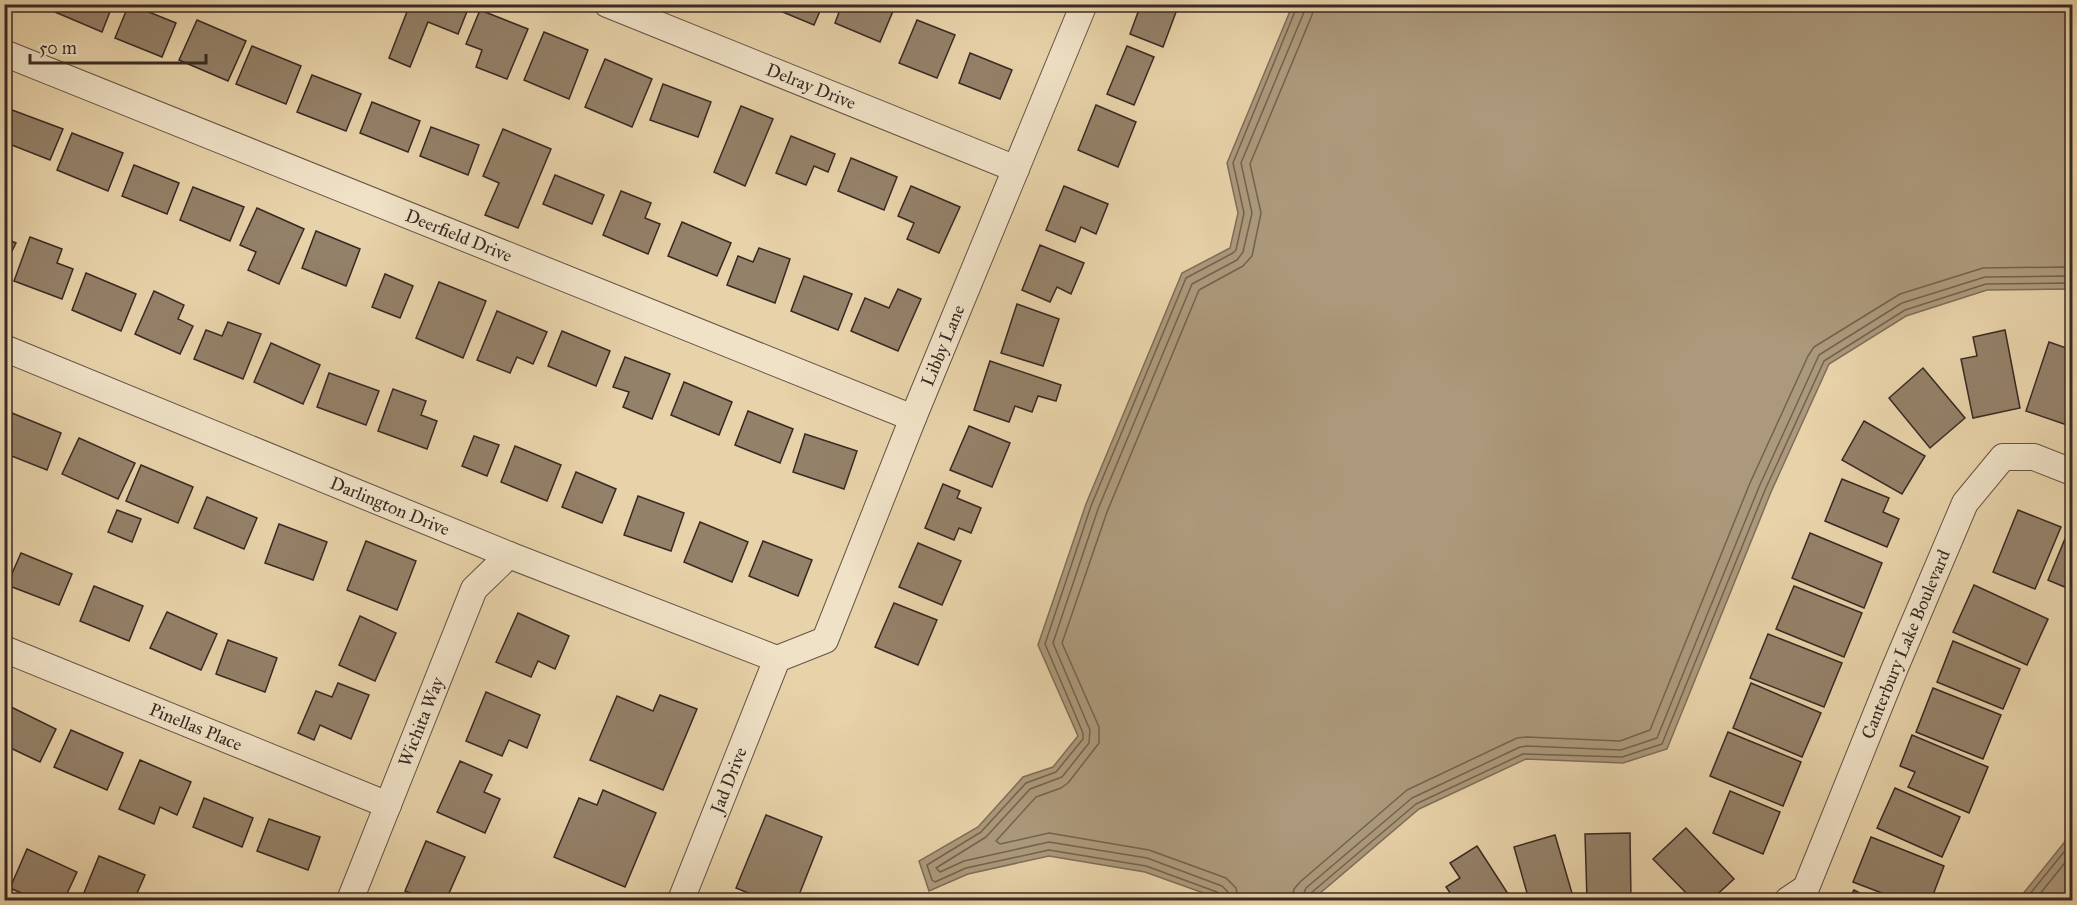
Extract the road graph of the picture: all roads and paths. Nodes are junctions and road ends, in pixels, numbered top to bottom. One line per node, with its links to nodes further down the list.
1 (607, 4): 4 (street, Delray Drive)
2 (1084, 4): 4 (street, Libby Lane)
3 (4, 53): 6 (street, Deerfield Drive)
4 (1016, 169): 6 (street, Libby Lane)
5 (4, 348): 8 (street, Darlington Drive)
6 (913, 418): 10 (street, Libby Lane)
7 (2073, 472): 14 (street, Canterbury Lake Boulevard)
8 (509, 555): 10 (street, Darlington Drive); 11 (street, Wichita Way)
9 (4, 650): 11 (street, Pinellas Place)
10 (777, 659): 13 (street, Jad Drive)
11 (388, 805): 12 (street, Wichita Way)
12 (350, 900)
13 (681, 900)
14 (1788, 900)

